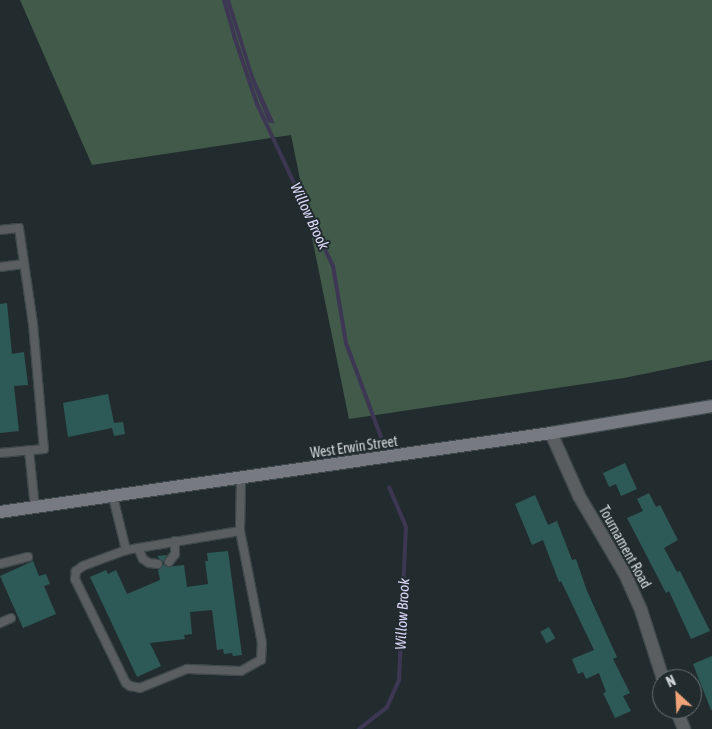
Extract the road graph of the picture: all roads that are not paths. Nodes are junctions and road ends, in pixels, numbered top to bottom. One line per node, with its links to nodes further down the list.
1 (0, 230): 2 (lane)
2 (24, 264): 3 (lane); 6 (lane)
3 (0, 267)
4 (712, 406): 5 (main road, West Erwin Street)
5 (551, 434): 8 (main road, West Erwin Street); 22 (street, Tournament Road)
6 (29, 450): 7 (lane); 10 (lane)
7 (0, 453)
8 (241, 478): 9 (main road, West Erwin Street); 12 (lane)
9 (113, 497): 10 (main road, West Erwin Street); 15 (lane)
10 (35, 508): 11 (main road, West Erwin Street)
11 (0, 512)
12 (240, 531): 13 (lane); 15 (lane)
13 (175, 541): 14 (lane); 17 (lane)
14 (138, 548): 15 (lane); 19 (lane)
15 (126, 550)
16 (28, 557): 18 (lane)
17 (169, 562)
18 (0, 564)
19 (158, 564)
20 (11, 618): 21 (lane)
21 (0, 623)
22 (660, 669)

